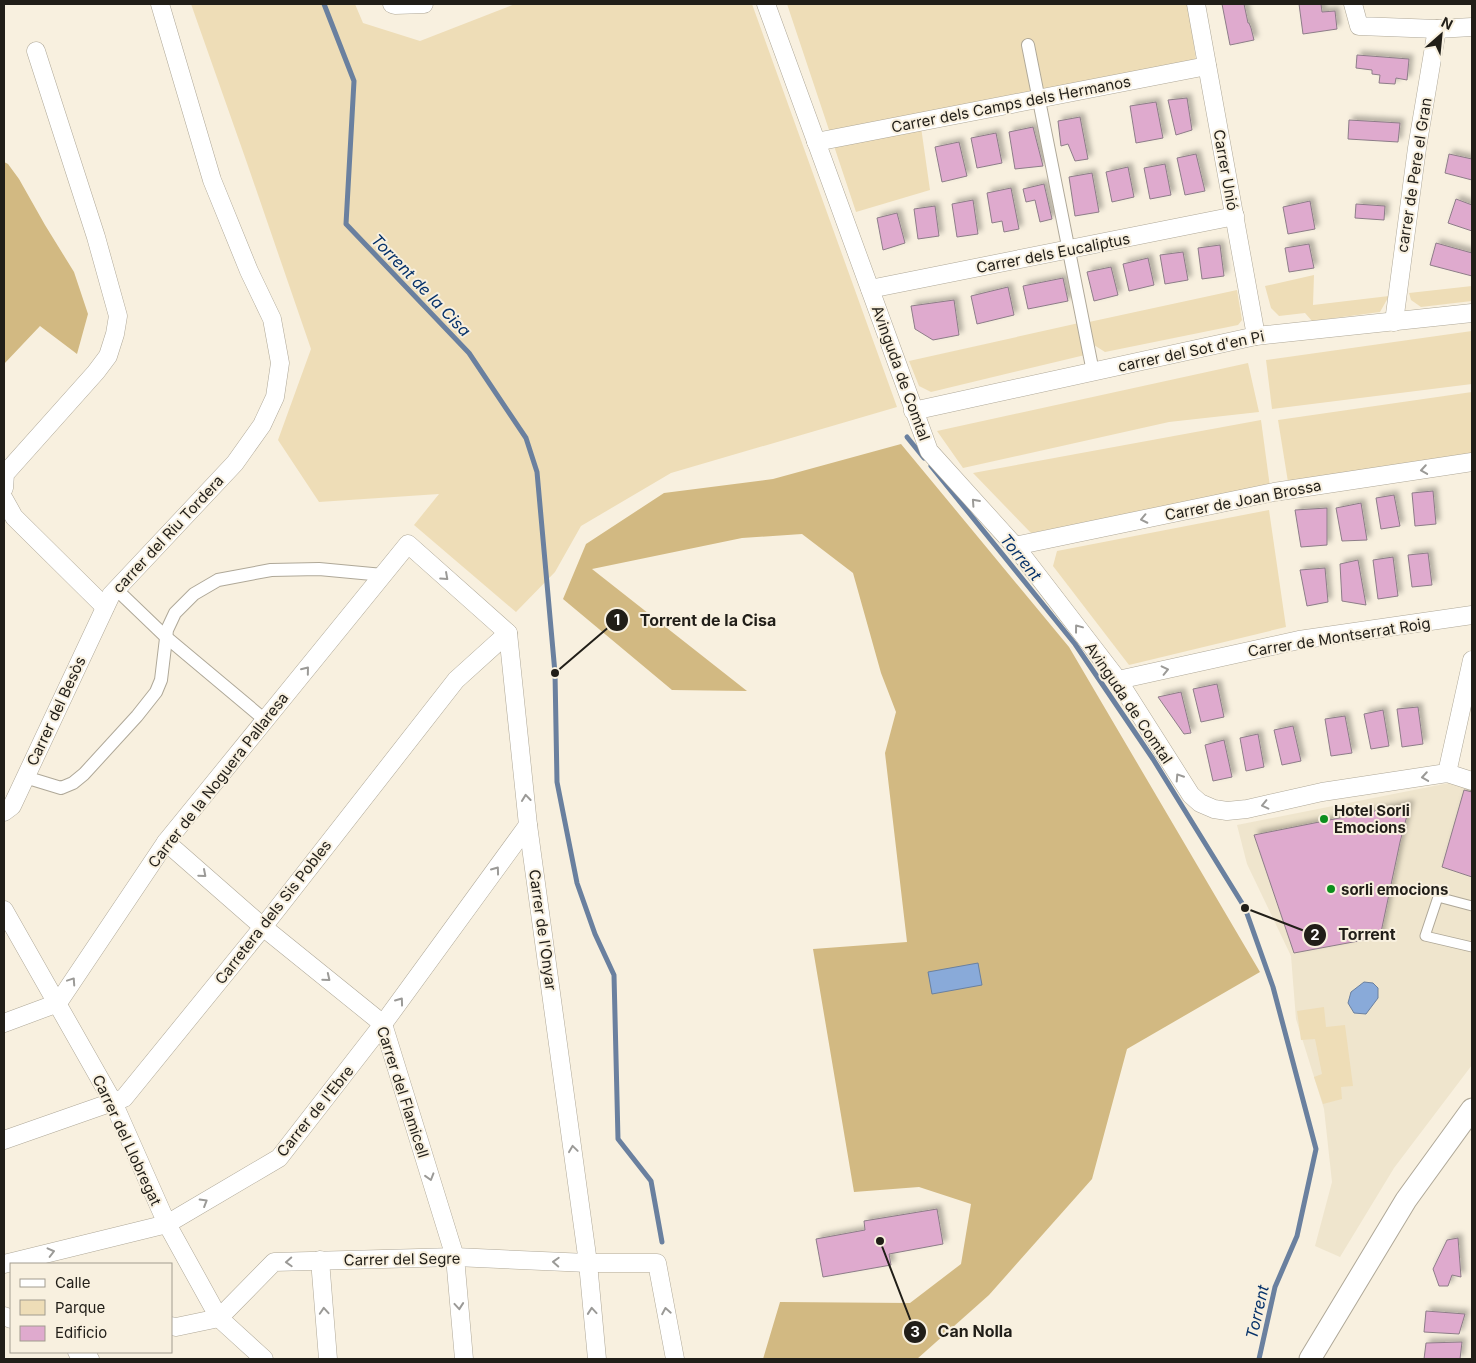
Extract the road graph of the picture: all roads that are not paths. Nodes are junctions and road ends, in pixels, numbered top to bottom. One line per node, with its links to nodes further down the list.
1 (155, 4): 12 (street)
2 (160, 4): 12 (street)
3 (392, 4): 4 (street)
4 (424, 4)
5 (766, 4): 15 (street, Avinguda de Comtal)
6 (1196, 4): 13 (street, Carrer Unió)
7 (1353, 4): 8 (street)
8 (1437, 28): 9 (street); 20 (street, carrer de Pere el Gran)
9 (1472, 28)
10 (1028, 45): 14 (street)
11 (36, 51): 25 (street)
12 (178, 62): 30 (street, carrer del Riu Tordera)
13 (1207, 66): 14 (street, Carrer dels Camps dels Hermanos); 16 (street, Carrer Unió)
14 (1039, 98): 15 (street, Carrer dels Camps dels Hermanos); 17 (street)
15 (816, 142): 18 (street, Avinguda de Comtal)
16 (1235, 216): 17 (street, Carrer dels Eucaliptus); 21 (street, Carrer Unió)
17 (1069, 249): 18 (street, Carrer dels Eucaliptus); 22 (street)
18 (870, 289): 23 (street, Avinguda de Comtal)
19 (1472, 314): 20 (street, carrer del Sot d'en Pi)
20 (1394, 322): 21 (street, carrer del Sot d'en Pi)
21 (1256, 336): 22 (street, carrer del Sot d'en Pi)
22 (1094, 372): 23 (street, carrer del Sot d'en Pi)
23 (913, 411): 28 (street, Avinguda de Comtal, one-way to 23)
24 (1472, 462): 28 (street, Carrer de Joan Brossa, one-way to 28)
25 (4, 481)
26 (4, 499): 27 (street)
27 (9, 522): 31 (street)
28 (1015, 546): 36 (street, Avinguda de Comtal, one-way to 28)
29 (383, 575): 33 (street, Carrer de la Noguera Pallaresa, one-way to 33); 34 (street); 37 (street, Carrer de la Noguera Pallaresa, one-way to 29)
30 (116, 589): 31 (street, carrer del Riu Tordera); 34 (street)
31 (105, 607): 39 (street, Carrer del Besòs)
32 (1472, 616): 36 (street, Carrer de Montserrat Roig, one-way to 32)
33 (508, 633): 42 (street, Carrer de l'Onyar, one-way to 33); 46 (street, Carretera dels Sis Pobles)
34 (166, 637): 37 (street); 39 (street)
35 (1472, 660): 38 (street)
36 (1118, 680): 38 (street, Avinguda de Comtal, one-way to 36)
37 (265, 720): 43 (street, Carrer de la Noguera Pallaresa)
38 (1447, 774): 40 (street)
39 (25, 777): 41 (street, Carrer del Besòs)
40 (1472, 781)
41 (4, 812)
42 (528, 825): 50 (street, Carrer de l'Ebre, one-way to 42); 58 (street, Carrer de l'Onyar, one-way to 42)
43 (166, 842): 46 (street, Carrer del Flamicell, one-way to 46); 48 (street, Carrer de la Noguera Pallaresa, one-way to 43)
44 (1472, 906): 47 (lane)
45 (4, 910): 48 (street, Carrer del Llobregat)
46 (263, 927): 50 (street, Carrer del Flamicell, one-way to 50); 51 (street, Carretera dels Sis Pobles)
47 (1472, 947)
48 (58, 1003): 49 (street); 51 (street, Carrer del Llobregat)
49 (4, 1023)
50 (383, 1024): 54 (street, Carrer de l'Ebre, one-way to 50); 55 (street, Carrer del Flamicell, one-way to 55)
51 (113, 1102): 53 (street, Carretera dels Sis Pobles); 54 (street, Carrer del Llobregat)
52 (1472, 1111): 68 (street)
53 (4, 1140)
54 (167, 1224): 57 (street, Carrer de l'Ebre, one-way to 54); 59 (street, Carrer del Llobregat)
55 (455, 1257): 56 (street, Carrer del Segre); 58 (street, Carrer del Segre, one-way to 55); 65 (street, Carrer del Flamicell, one-way to 65)
56 (320, 1260): 59 (street, Carrer del Segre, one-way to 59); 64 (street, one-way to 56)
57 (4, 1264)
58 (588, 1264): 66 (street, Carrer de l'Onyar, one-way to 58); 67 (street, Carrer del Segre, one-way to 58)
59 (219, 1318): 60 (street); 63 (street, Carrer del Llobregat)
60 (172, 1326)
61 (79, 1353): 62 (street)
62 (90, 1359)
63 (264, 1359)
64 (328, 1359)
65 (464, 1359)
66 (597, 1359)
67 (675, 1359)
68 (1310, 1359)

